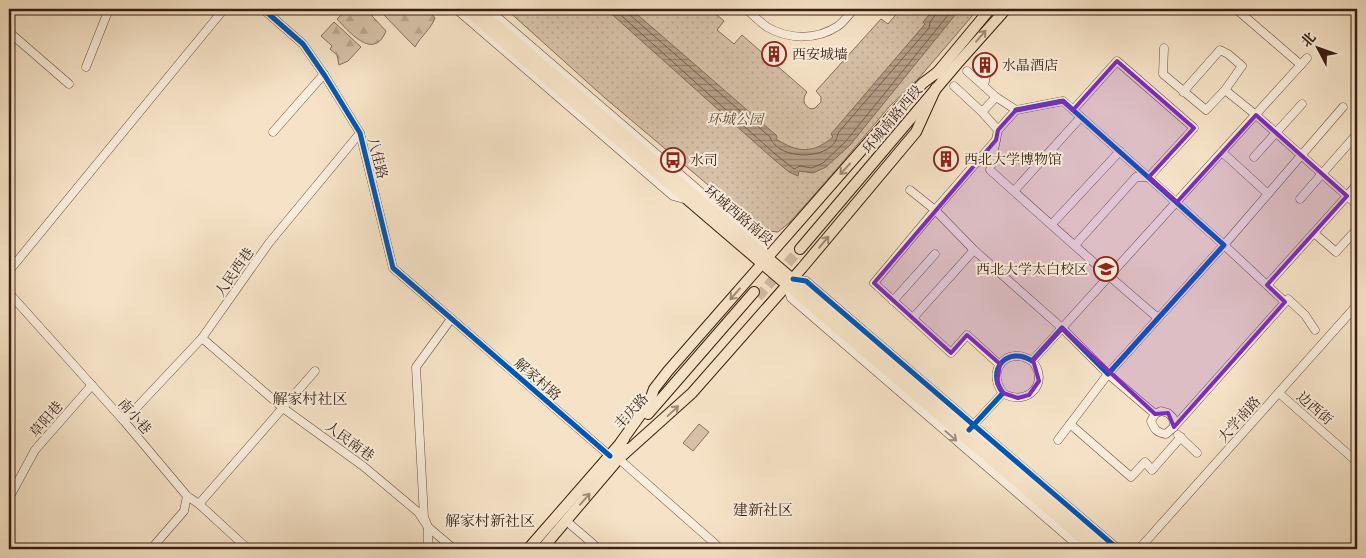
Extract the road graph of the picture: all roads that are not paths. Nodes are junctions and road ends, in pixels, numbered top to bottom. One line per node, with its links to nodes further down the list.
1 (111, 9): 17 (street)
2 (224, 9): 69 (street)
3 (263, 9): 21 (street, 八佳路)
4 (456, 9): 56 (street, 环城西路南段)
5 (465, 9): 56 (main road, 环城西路南段)
6 (478, 9): 47 (main road, 环城西路南段)
7 (488, 9): 49 (street, 环城西路南段)
8 (746, 9): 9 (street)
9 (854, 9)
10 (990, 9): 18 (main road, 环城南路西段)
11 (1006, 9): 25 (main road, 环城南路西段, one-way to 11)
12 (1236, 9): 16 (street)
13 (9, 32): 22 (street)
14 (1164, 48): 27 (street)
15 (1307, 58): 16 (street)
16 (1300, 65): 34 (street)
17 (86, 67)
18 (939, 71): 25 (main road, 环城南路西段); 68 (main road, one-way to 68)
19 (967, 71): 24 (street)
20 (987, 71): 24 (street)
21 (324, 74): 37 (street); 38 (street, 八佳路)
22 (68, 84)
23 (954, 86): 33 (street)
24 (984, 86): 28 (street)
25 (936, 88): 71 (main road, one-way to 25)
26 (1225, 90): 27 (street); 27 (street); 34 (street)
27 (1183, 92)
28 (996, 97): 31 (street); 33 (street)
29 (1302, 104): 39 (street)
30 (1342, 107): 44 (street)
31 (1016, 110): 32 (street); 36 (street)
32 (1074, 110): 35 (street); 48 (street)
33 (982, 112): 36 (street)
34 (1256, 115): 39 (street); 43 (street)
35 (1081, 117): 42 (street); 52 (street)
36 (998, 130): 41 (street)
37 (273, 132)
38 (360, 133): 79 (street, 八佳路); 82 (street, 人民西巷)
39 (1276, 133): 44 (street); 45 (street)
40 (1356, 135): 46 (street)
41 (996, 140): 52 (street); 59 (street)
42 (1120, 151): 48 (street); 60 (street)
43 (1222, 152): 53 (street); 57 (street)
44 (1301, 155): 46 (street); 53 (street)
45 (1254, 157)
46 (1322, 174): 54 (street); 55 (street)
47 (673, 177): 49 (street); 68 (main road, 环城西路南段)
48 (1149, 177): 57 (street); 64 (street)
49 (689, 182): 68 (street, 环城西路南段)
50 (1357, 184): 54 (street)
51 (910, 190): 59 (street)
52 (1014, 191): 60 (street)
53 (1268, 194): 65 (street)
54 (1347, 196): 58 (street); 62 (street)
55 (1300, 198)
56 (689, 201): 68 (main road, 环城西路南段)
57 (1177, 202): 65 (street); 70 (street)
58 (1357, 205)
59 (935, 210): 66 (street); 74 (street)
60 (1052, 224): 64 (street)
61 (1357, 228): 63 (street)
62 (1314, 233): 63 (street); 72 (street)
63 (1354, 238)
64 (1075, 244): 70 (street)
65 (1224, 245): 72 (street); 78 (street)
66 (974, 250): 77 (street); 80 (street)
67 (935, 254): 74 (street)
68 (764, 261): 71 (main road, 环城西路南段); 98 (main road, one-way to 98)
69 (9, 271)
70 (1109, 277): 78 (street); 80 (street)
71 (790, 282): 94 (main road); 100 (main road, one-way to 71); 115 (street, one-way to 115); 116 (main road)
72 (1267, 285): 75 (street)
73 (9, 293): 87 (street, 南小巷)
74 (893, 301): 77 (street)
75 (1285, 302): 81 (street); 95 (street)
76 (1357, 305): 89 (street, 大学南路)
77 (913, 318): 84 (street)
78 (1158, 318): 86 (street)
79 (451, 319): 100 (street, 解家村路); 106 (street)
80 (1062, 328): 83 (street); 86 (street)
81 (1315, 330)
82 (202, 338): 90 (street, 人民南巷); 92 (street, 人民西巷)
83 (1032, 361): 84 (street); 88 (street)
84 (1000, 365): 88 (street)
85 (315, 370): 90 (street)
86 (1108, 374): 91 (street); 93 (street)
87 (92, 385): 92 (street, 南小巷); 103 (street, 草阳巷)
88 (1003, 392): 94 (street)
89 (1278, 393): 101 (street, 边西街); 119 (street, 大学南路)
90 (283, 408): 104 (street); 106 (street, 人民南巷)
91 (1155, 414): 95 (street); 95 (street)
92 (124, 422): 102 (street, 南小巷)
93 (1070, 424): 96 (street); 97 (street)
94 (971, 428): 117 (main road); 118 (street)
95 (1172, 428): 96 (street)
96 (1180, 437): 99 (street)
97 (1058, 440)
98 (621, 442): 100 (main road, 丰庆路); 100 (main road, 丰庆路)
99 (1197, 453)
100 (617, 456): 111 (main road, 丰庆路); 112 (main road, 丰庆路, one-way to 100); 114 (street, 解家村路)
101 (1357, 462)
102 (187, 496): 104 (street, 南小巷); 107 (street)
103 (9, 498)
104 (199, 504): 108 (street, 南小巷)
105 (571, 525): 113 (street)
106 (428, 527): 109 (street); 110 (street, 人民南巷)
107 (151, 549)
108 (248, 549)
109 (428, 549)
110 (454, 549)
111 (528, 549)
112 (542, 549)
113 (600, 549)
114 (721, 549)
115 (1082, 549)
116 (1095, 549)
117 (1107, 549)
118 (1118, 549)
119 (1139, 549)

